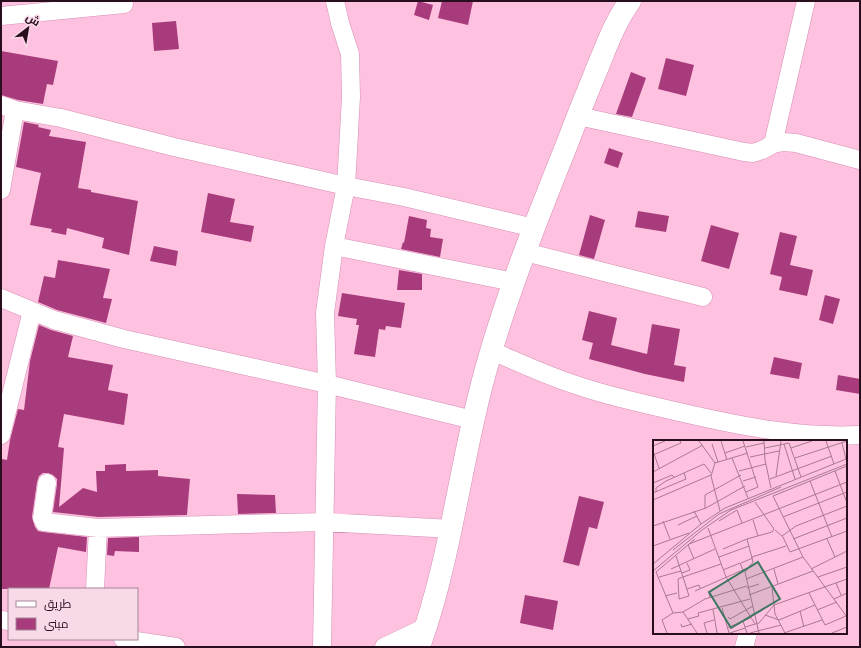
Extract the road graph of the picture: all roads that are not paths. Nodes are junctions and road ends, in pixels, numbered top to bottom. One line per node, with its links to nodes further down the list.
1 (335, 1): 10 (street)
2 (630, 1): 7 (street)
3 (806, 1): 8 (street)
4 (124, 4): 5 (street)
5 (1, 16)
6 (8, 108): 10 (street); 11 (street)
7 (578, 116): 8 (street); 12 (street)
8 (773, 144): 9 (street)
9 (860, 160)
10 (346, 186): 12 (street); 13 (street)
11 (1, 190)
12 (534, 228): 14 (street)
13 (334, 246): 15 (street); 20 (street)
14 (525, 252): 15 (street); 16 (street)
15 (514, 282): 19 (street)
16 (703, 297)
17 (1, 298): 18 (street)
18 (32, 311): 20 (street); 22 (street)
19 (492, 351): 21 (street); 23 (street)
20 (327, 384): 21 (street); 25 (street)
21 (474, 420): 27 (street)
22 (1, 435)
23 (848, 437)
24 (47, 483): 26 (street)
25 (324, 522): 26 (street); 27 (street); 33 (street)
26 (98, 528): 28 (street)
27 (452, 529): 29 (street)
28 (95, 588)
29 (426, 627): 34 (street); 35 (street)
30 (748, 634): 36 (street)
31 (130, 640): 32 (street)
32 (176, 647)
33 (322, 647)
34 (384, 647)
35 (418, 647)
36 (744, 647)

